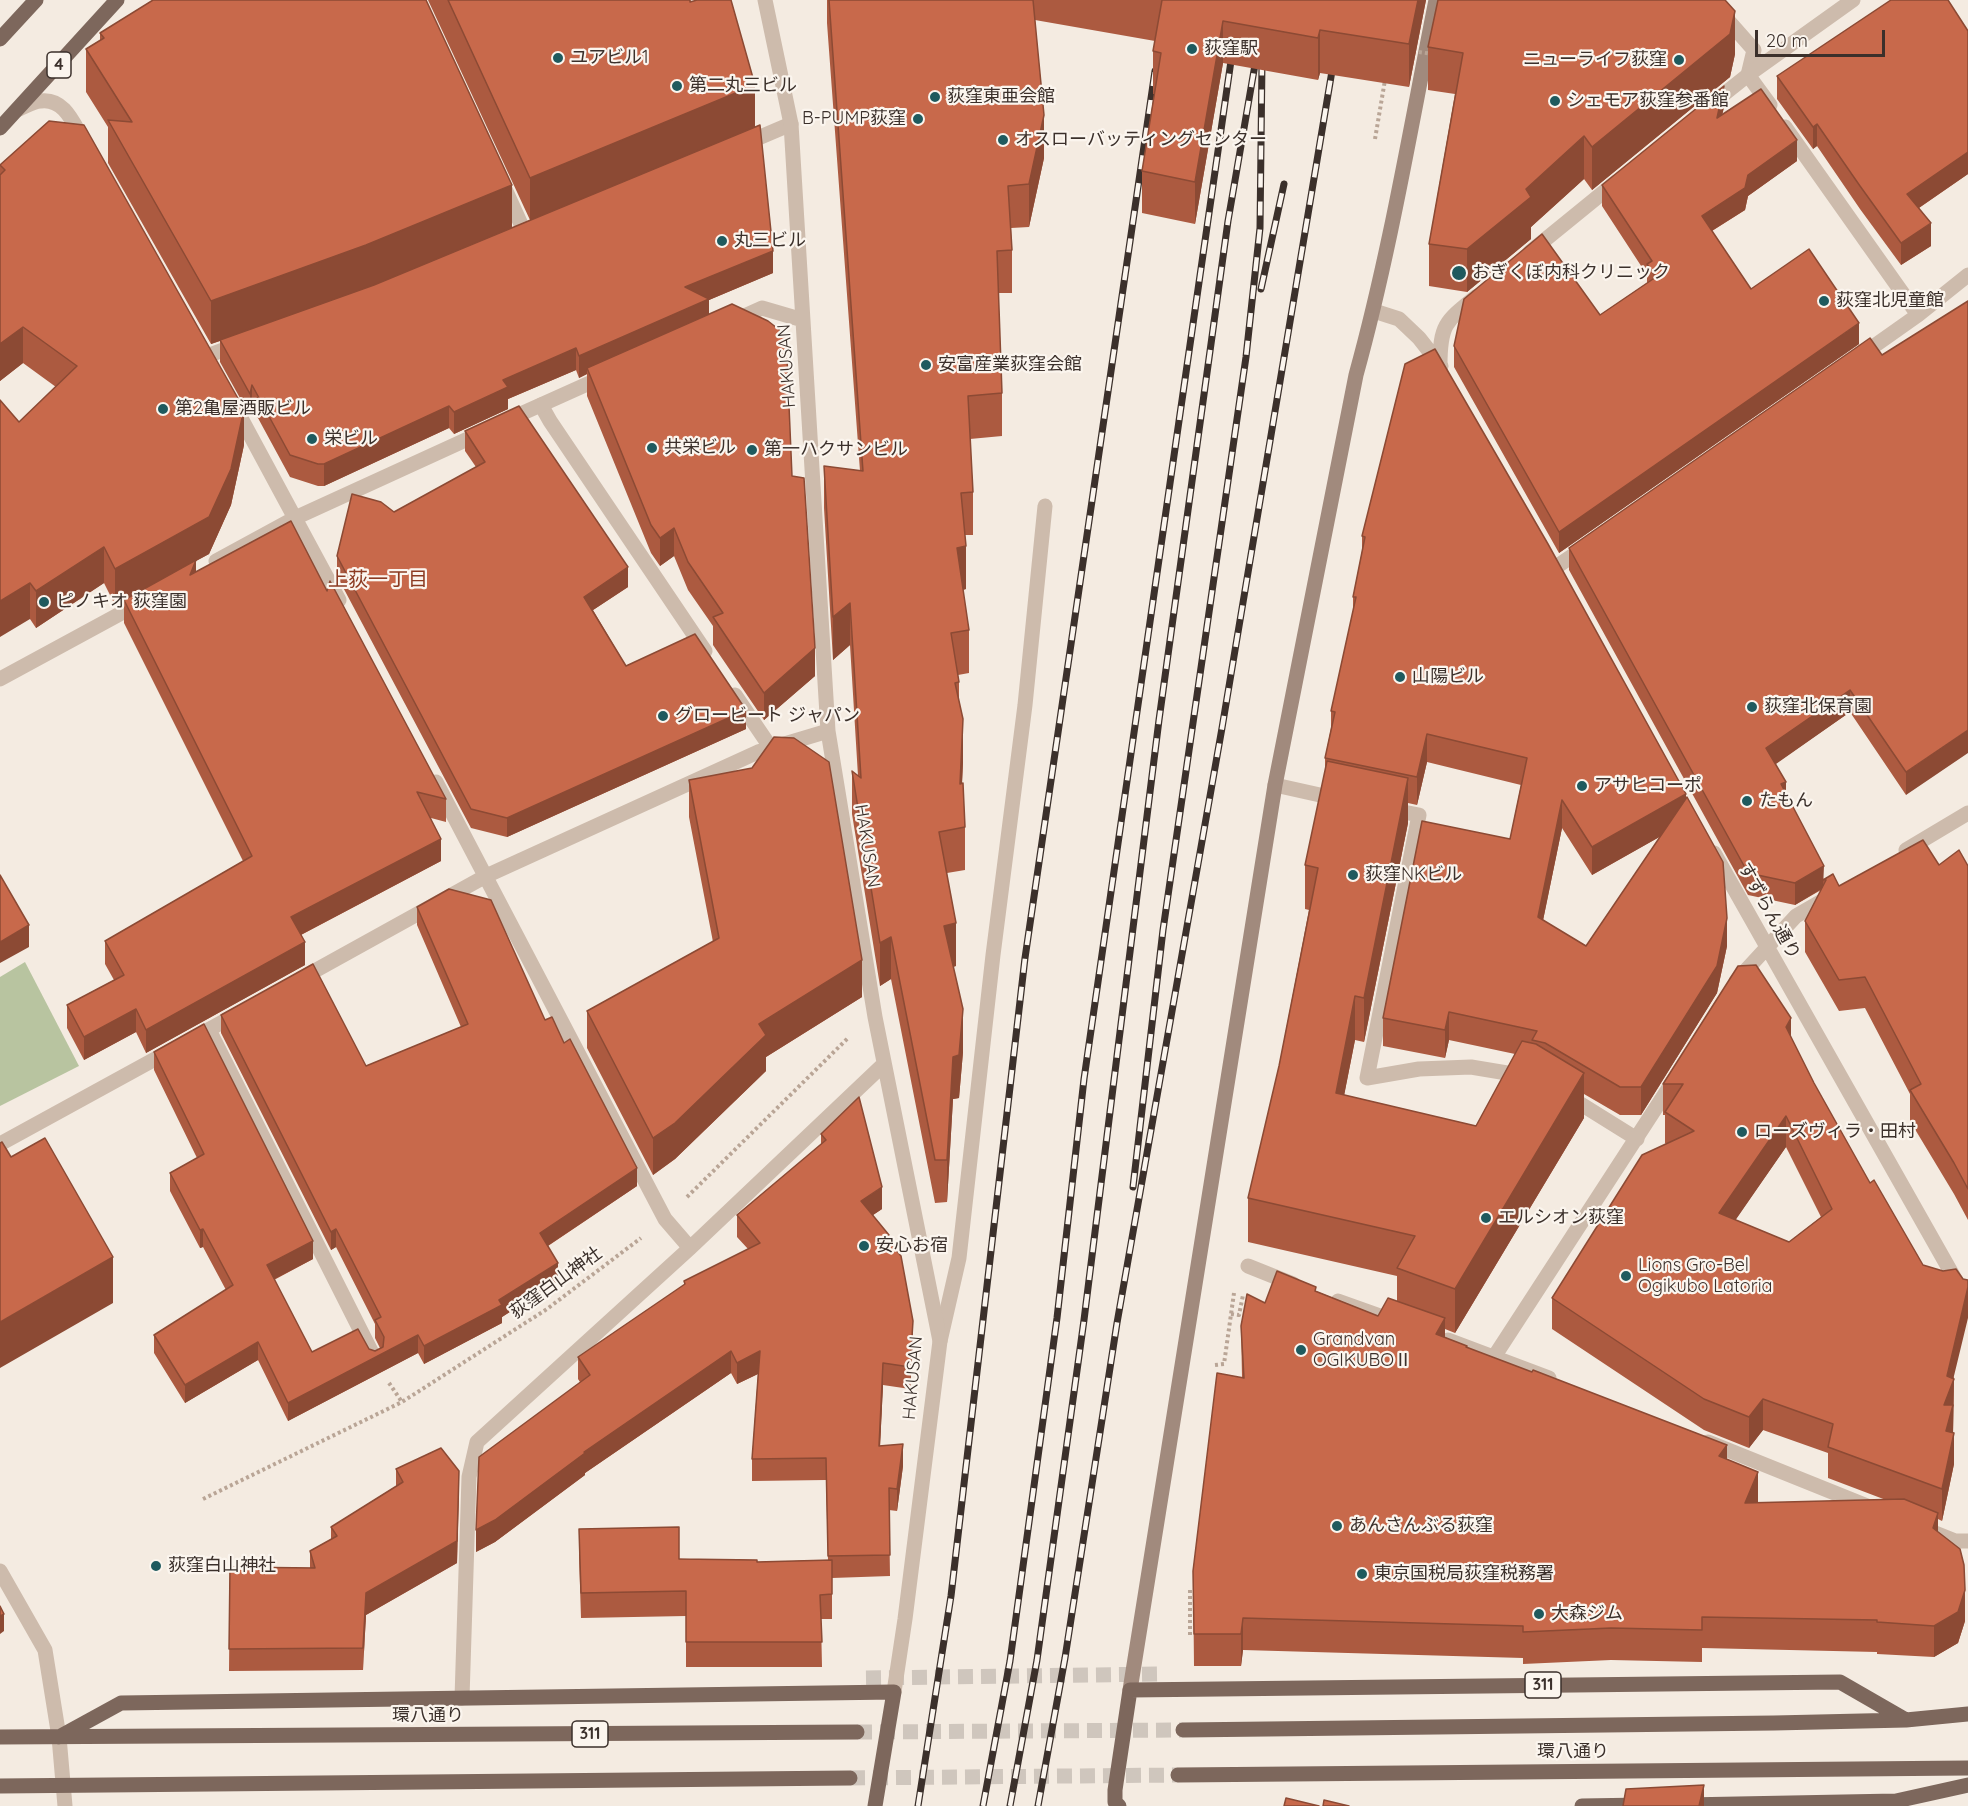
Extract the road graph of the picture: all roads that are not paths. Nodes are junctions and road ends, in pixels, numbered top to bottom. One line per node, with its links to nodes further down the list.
1 (36, 0): 7 (main road)
2 (117, 0): 9 (main road, 4)
3 (765, 0): 11 (street, HAKUSAN)
4 (1436, 0): 21 (street)
5 (1710, 0): 8 (street)
6 (1852, 0): 8 (street)
7 (0, 39)
8 (1748, 75): 10 (street); 22 (street)
9 (19, 109): 12 (main road, 4); 14 (street)
10 (1702, 112)
11 (791, 124): 13 (street); 23 (street, HAKUSAN)
12 (0, 128)
13 (735, 147)
14 (89, 149)
15 (1628, 172): 18 (street)
16 (501, 180): 17 (street)
17 (525, 233)
18 (1518, 263)
19 (1968, 275): 22 (street)
20 (1490, 285): 21 (street)
21 (1374, 311): 44 (street)
22 (1918, 315): 27 (street)
23 (803, 320): 24 (street); 41 (street, HAKUSAN)
24 (720, 326)
25 (250, 340): 26 (street)
26 (207, 356)
27 (1850, 363)
28 (615, 372): 30 (street)
29 (229, 396): 32 (street)
30 (541, 405): 32 (street); 38 (street)
31 (1045, 506): 70 (street)
32 (295, 518): 35 (street); 37 (street)
33 (1595, 540): 34 (street)
34 (1556, 567)
35 (200, 570)
36 (158, 593): 40 (street)
37 (346, 613)
38 (711, 659)
39 (724, 678): 42 (street)
40 (0, 679)
41 (828, 731): 42 (street); 57 (street, HAKUSAN)
42 (771, 748): 50 (street)
43 (430, 771): 50 (street)
44 (1275, 785): 45 (street); 79 (street)
45 (1351, 801)
46 (1374, 806): 59 (street)
47 (1968, 813): 49 (street)
48 (1709, 844): 52 (street, すずらん通り)
49 (1897, 856)
50 (486, 876): 53 (street); 63 (street)
51 (1837, 892): 52 (street)
52 (1766, 947): 54 (street); 67 (street, すずらん通り)
53 (291, 984)
54 (1734, 985)
55 (250, 1007): 56 (street)
56 (209, 1030): 62 (street); 72 (street)
57 (884, 1064): 63 (street); 70 (street, HAKUSAN)
58 (1680, 1070): 61 (street)
59 (1540, 1079)
60 (1559, 1091): 61 (street)
61 (1637, 1139): 71 (street)
62 (0, 1144)
63 (690, 1248): 81 (street)
64 (1248, 1266): 65 (street)
65 (1307, 1290)
66 (1328, 1298): 68 (street)
67 (1968, 1302)
68 (1406, 1325)
69 (1439, 1337): 71 (street)
70 (940, 1341): 80 (street, HAKUSAN)
71 (1494, 1357): 73 (street)
72 (375, 1359)
73 (1560, 1383)
74 (1692, 1436): 75 (street)
75 (1890, 1514)
76 (1912, 1523): 77 (street)
77 (1968, 1540)
78 (0, 1571): 87 (street)
79 (1130, 1690): 83 (main road, 311); 98 (main road)
80 (894, 1692): 81 (main road); 97 (main road)
81 (462, 1698): 87 (main road)
82 (1968, 1714): 83 (main road, 環八通り)
83 (1906, 1720): 84 (main road, 環八通り)
84 (1183, 1730)
85 (857, 1732): 87 (main road, 環八通り / 311)
86 (0, 1737): 87 (main road, 環八通り / 311)
87 (59, 1737): 91 (street)
88 (1968, 1768): 89 (main road, 環八通り)
89 (1178, 1774)
90 (850, 1778): 91 (main road)
91 (63, 1785): 93 (main road); 96 (street)
92 (1968, 1785): 95 (main road)
93 (0, 1786)
94 (1668, 1805): 95 (main road); 99 (main road)
95 (1721, 1805)
96 (65, 1806)
97 (875, 1806)
98 (1119, 1806)
99 (1582, 1806)

